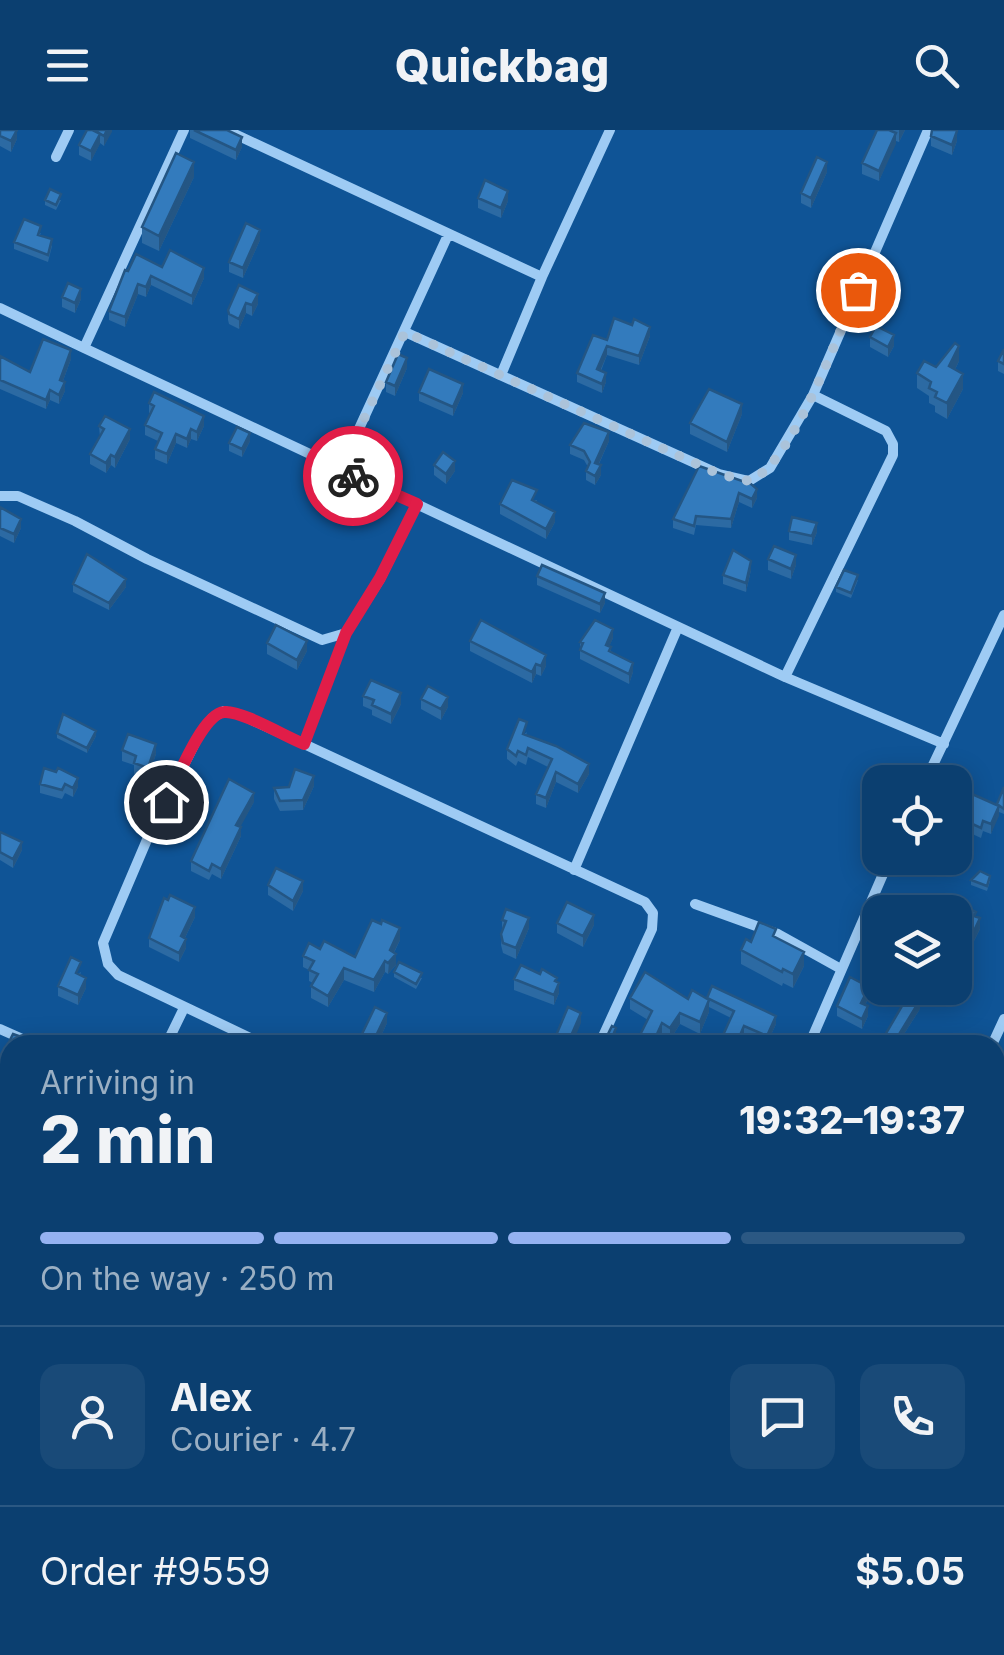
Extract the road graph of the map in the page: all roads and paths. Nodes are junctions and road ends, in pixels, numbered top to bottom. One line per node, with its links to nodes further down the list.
1 (69, 130): 6 (street)
2 (184, 130): 11 (street)
3 (226, 130): 7 (street)
4 (610, 130): 8 (street)
5 (928, 130): 13 (street)
6 (56, 157)
7 (448, 235): 8 (street); 10 (street)
8 (542, 277): 12 (street)
9 (0, 308): 11 (street)
10 (405, 332): 12 (street); 14 (street)
11 (84, 348): 14 (street)
12 (502, 374): 13 (street)
13 (813, 395): 20 (street)
14 (340, 470): 16 (street)
15 (0, 496): 19 (street)
16 (417, 504): 18 (street); 19 (street)
17 (1004, 615): 22 (street)
18 (678, 627): 20 (street); 24 (street)
19 (346, 633): 21 (street)
20 (784, 678): 22 (street)
21 (304, 744): 24 (street); 28 (street)
22 (944, 744): 23 (street)
23 (934, 765)
24 (574, 870): 31 (street)
25 (882, 875): 27 (street)
26 (694, 904): 27 (street)
27 (841, 969): 32 (street)
28 (184, 1008): 29 (street); 30 (street)
29 (171, 1035)
30 (243, 1035)
31 (604, 1035)
32 (813, 1035)

